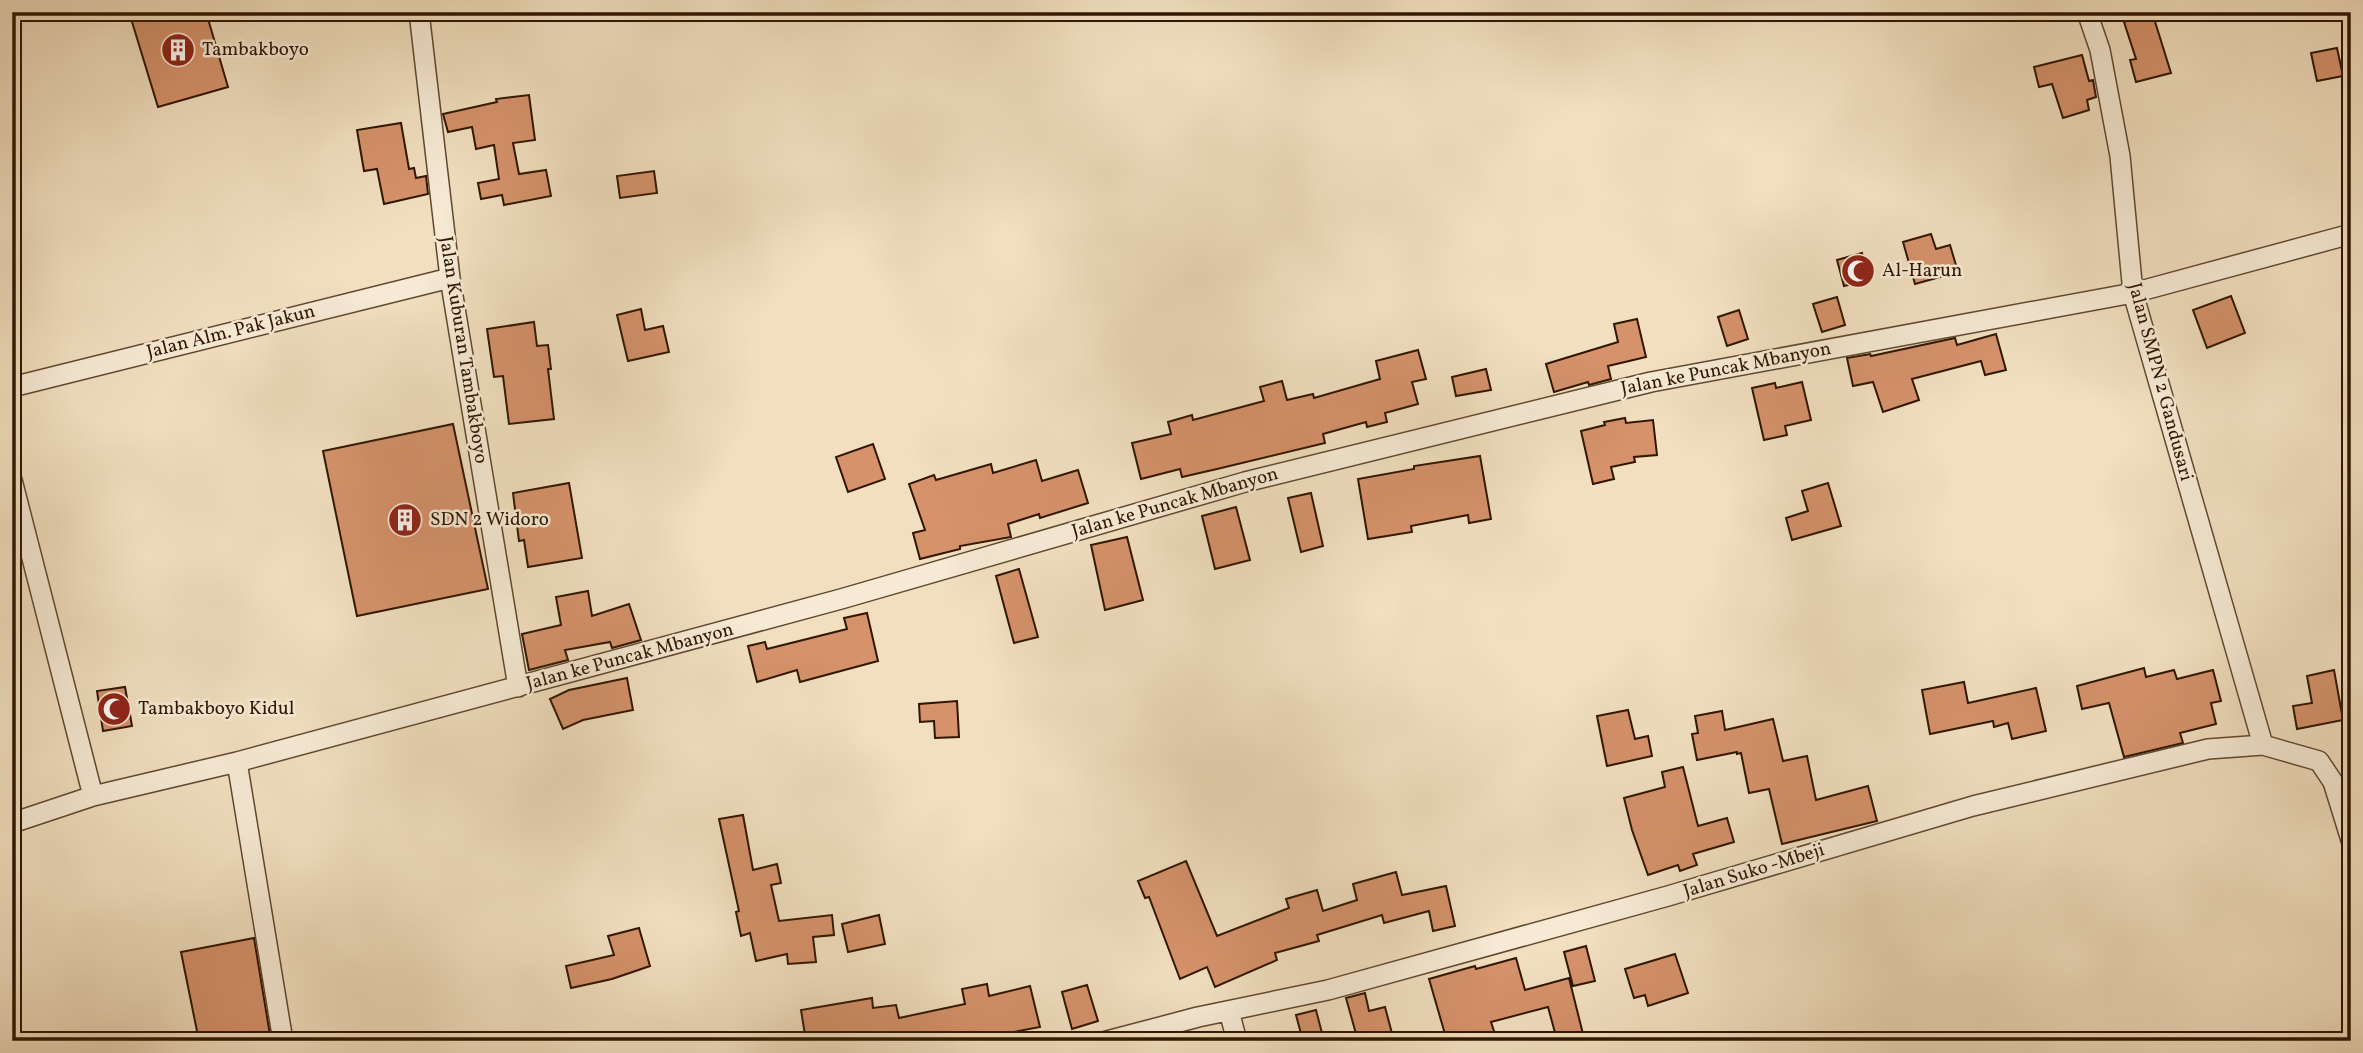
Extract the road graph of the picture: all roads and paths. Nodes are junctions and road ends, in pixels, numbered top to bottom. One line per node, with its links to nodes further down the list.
1 (419, 12): 4 (street, Jalan Kuburan Tambakboyo)
2 (2087, 12): 5 (street, Jalan SMPN 2 Gandusari)
3 (2351, 233): 5 (street, Jalan ke Puncak Mbanyon)
4 (450, 278): 6 (street, Jalan Alm. Pak Jakun); 8 (street, Jalan Kuburan Tambakboyo)
5 (2133, 293): 8 (street, Jalan ke Puncak Mbanyon); 9 (street, Jalan SMPN 2 Gandusari)
6 (12, 387)
7 (12, 480): 11 (street)
8 (518, 687): 10 (street, Jalan ke Puncak Mbanyon)
9 (2263, 745): 13 (street, Jalan Suko -Mbeji); 14 (street, Jalan Suko -Mbeji)
10 (237, 762): 11 (street, Jalan ke Puncak Mbanyon); 15 (street)
11 (93, 796): 12 (street, Jalan ke Puncak Mbanyon)
12 (12, 823)
13 (2351, 840)
14 (1229, 1011): 16 (street, Jalan Suko -Mbeji); 17 (street)
15 (283, 1041)
16 (1107, 1041)
17 (1237, 1041)

